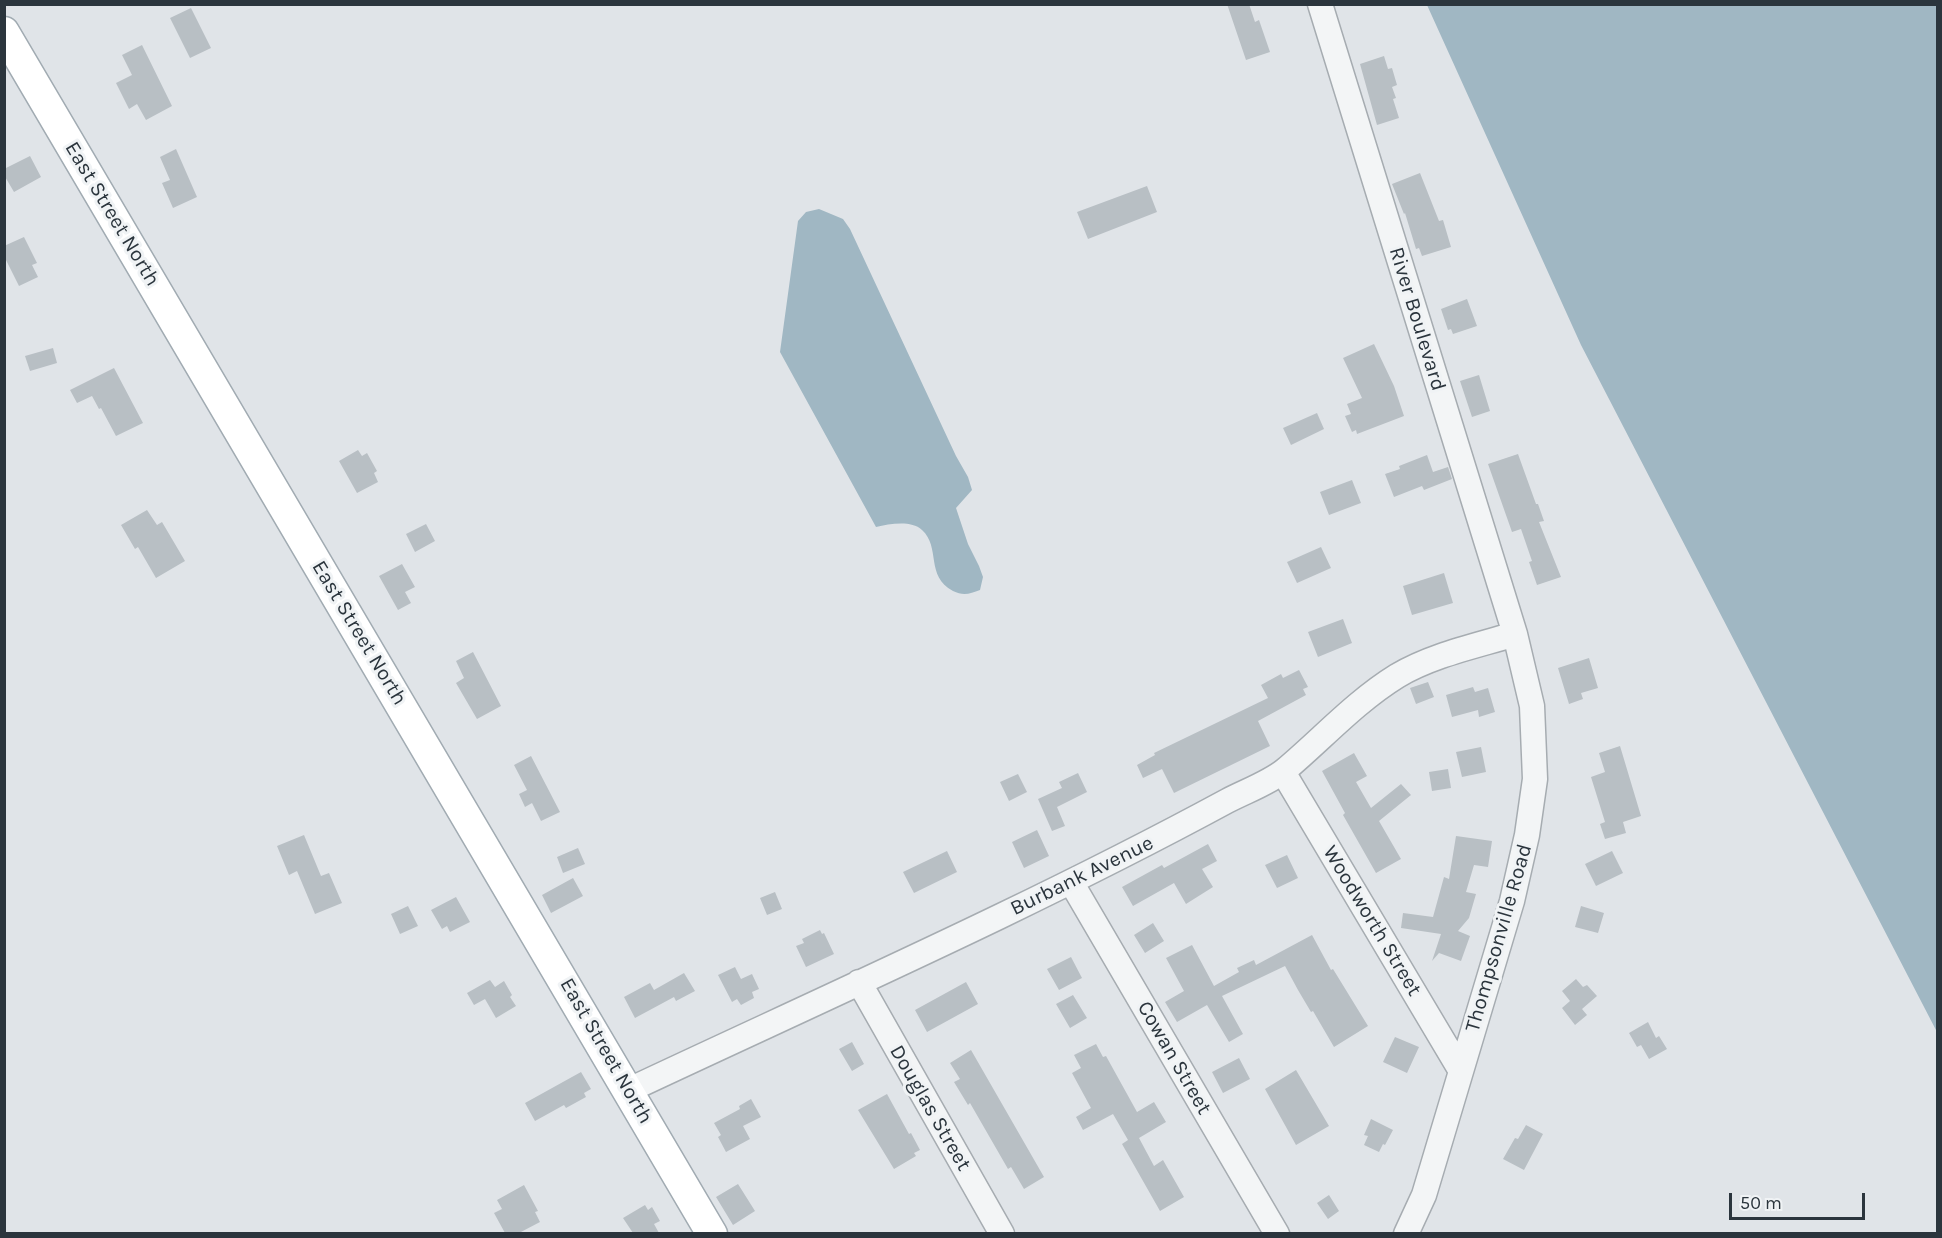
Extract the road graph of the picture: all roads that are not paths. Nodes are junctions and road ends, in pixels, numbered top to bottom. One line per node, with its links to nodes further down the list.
1 (1320, 4): 3 (street, River Boulevard)
2 (4, 32): 8 (main road, East Street North)
3 (1515, 634): 4 (street, Burbank Avenue); 7 (street, Thompsonville Road)
4 (1282, 772): 5 (street, Burbank Avenue); 7 (street, Woodworth Street)
5 (1071, 882): 6 (street, Burbank Avenue); 11 (street, Cowan Street)
6 (859, 982): 8 (street, Burbank Avenue); 10 (street, Douglas Street)
7 (1461, 1071): 12 (street, Thompsonville Road)
8 (629, 1090): 9 (main road, East Street North)
9 (712, 1233)
10 (1002, 1233)
11 (1277, 1233)
12 (1406, 1233)

